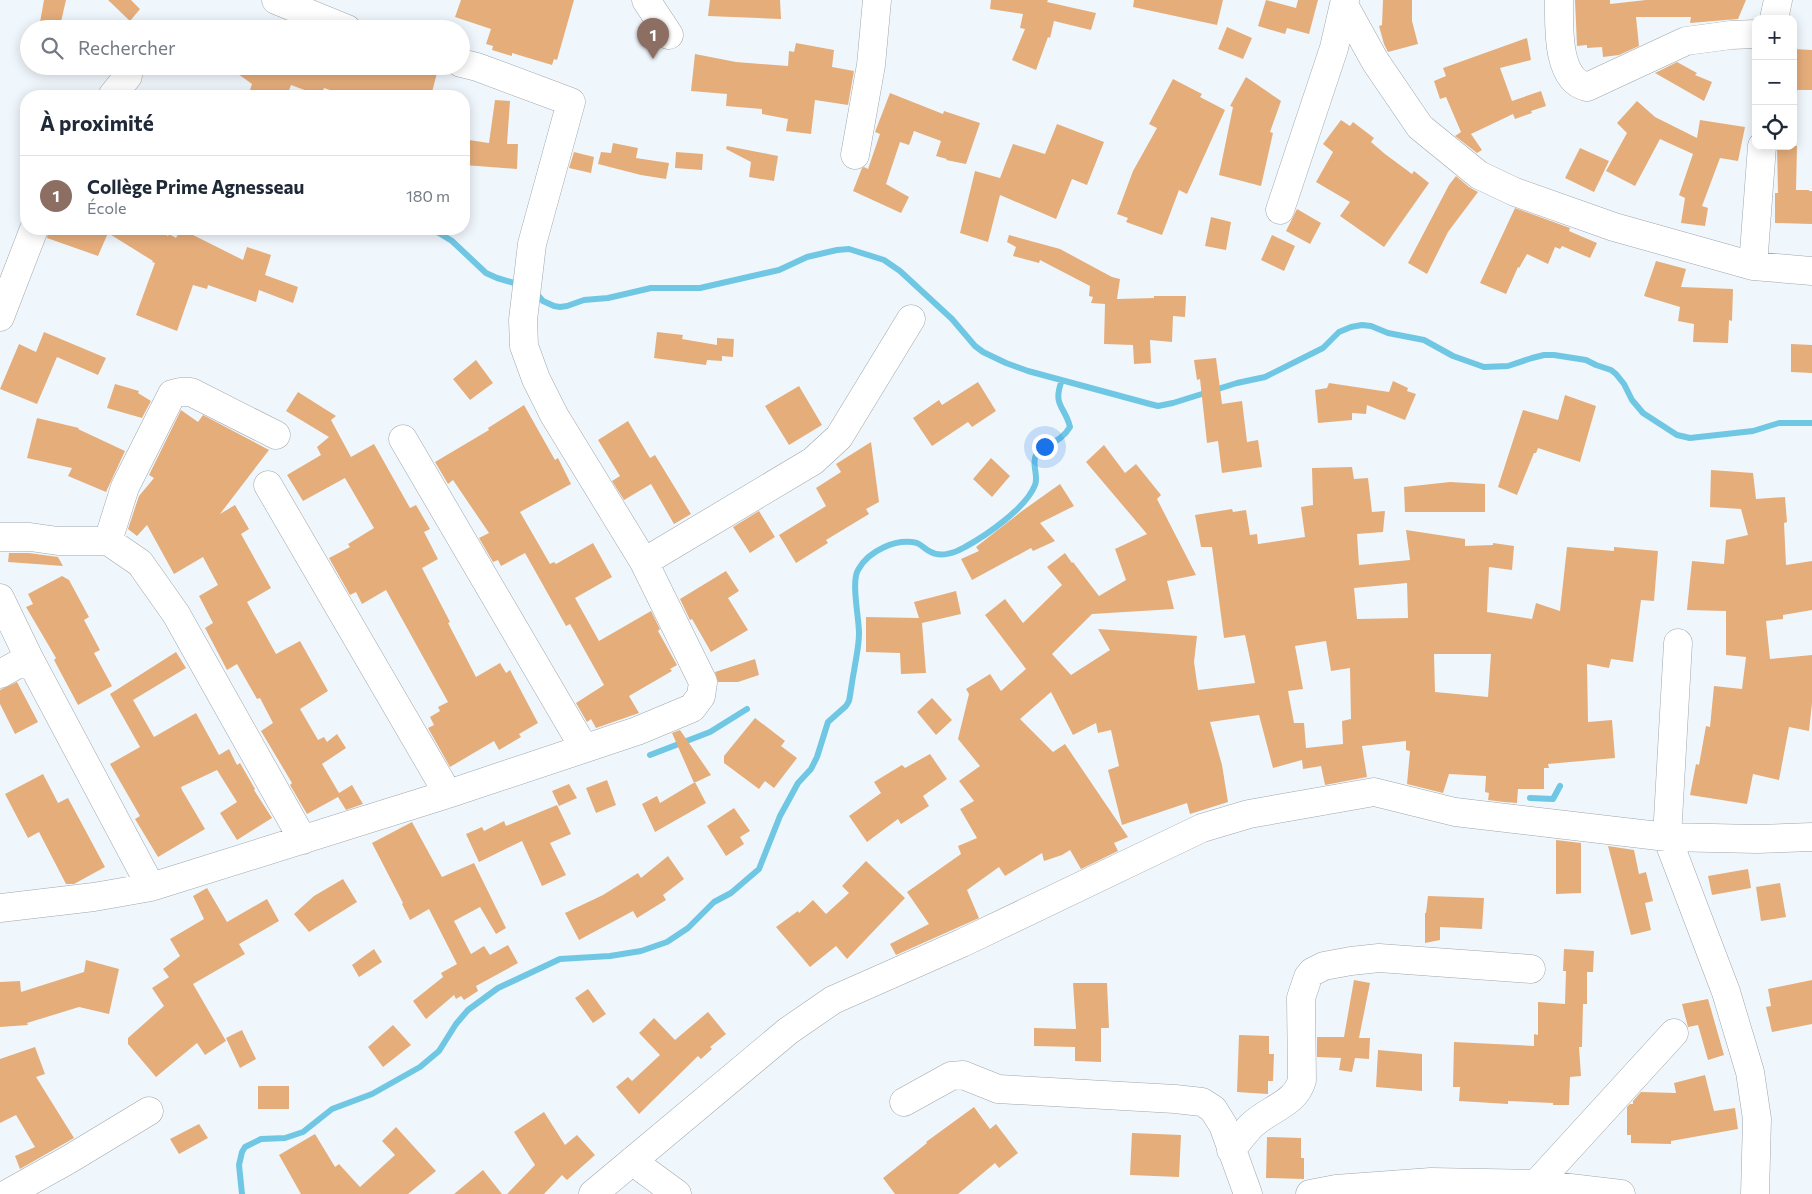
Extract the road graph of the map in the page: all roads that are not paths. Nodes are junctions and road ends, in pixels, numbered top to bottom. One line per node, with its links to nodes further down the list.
1 (646, 0): 10 (street)
2 (878, 0): 15 (street)
3 (1559, 0): 9 (street)
4 (1778, 0): 7 (street)
5 (289, 2): 8 (street)
6 (1345, 3): 16 (street); 18 (street)
7 (1775, 15)
8 (328, 20)
9 (1752, 34)
10 (669, 35)
11 (470, 65): 27 (street)
12 (128, 76): 13 (street)
13 (117, 90)
14 (1762, 150): 18 (street)
15 (855, 155)
16 (1280, 210)
17 (32, 235): 20 (street)
18 (1754, 266): 19 (street)
19 (1812, 271)
20 (0, 317)
21 (911, 319): 27 (street)
22 (276, 435): 26 (street)
23 (403, 439): 32 (street)
24 (268, 486): 33 (street)
25 (0, 537): 26 (street)
26 (108, 541): 36 (street)
27 (644, 562): 32 (street)
28 (0, 598): 30 (street)
29 (1678, 643): 34 (street)
30 (30, 658): 31 (street); 37 (street)
31 (0, 674)
32 (584, 748): 33 (street)
33 (448, 794): 36 (street)
34 (1667, 837): 35 (street); 44 (street); 52 (street)
35 (1812, 837)
36 (303, 840): 37 (street)
37 (151, 886): 38 (street)
38 (0, 908)
39 (1531, 970): 43 (street)
40 (1674, 1033): 45 (street)
41 (904, 1102): 43 (street)
42 (149, 1111): 46 (street)
43 (1231, 1150): 49 (street)
44 (632, 1161): 47 (street); 48 (street)
45 (1536, 1184): 50 (street); 51 (street)
46 (7, 1194)
47 (593, 1194)
48 (678, 1194)
49 (1248, 1194)
50 (1310, 1194)
51 (1621, 1194)
52 (1756, 1194)

